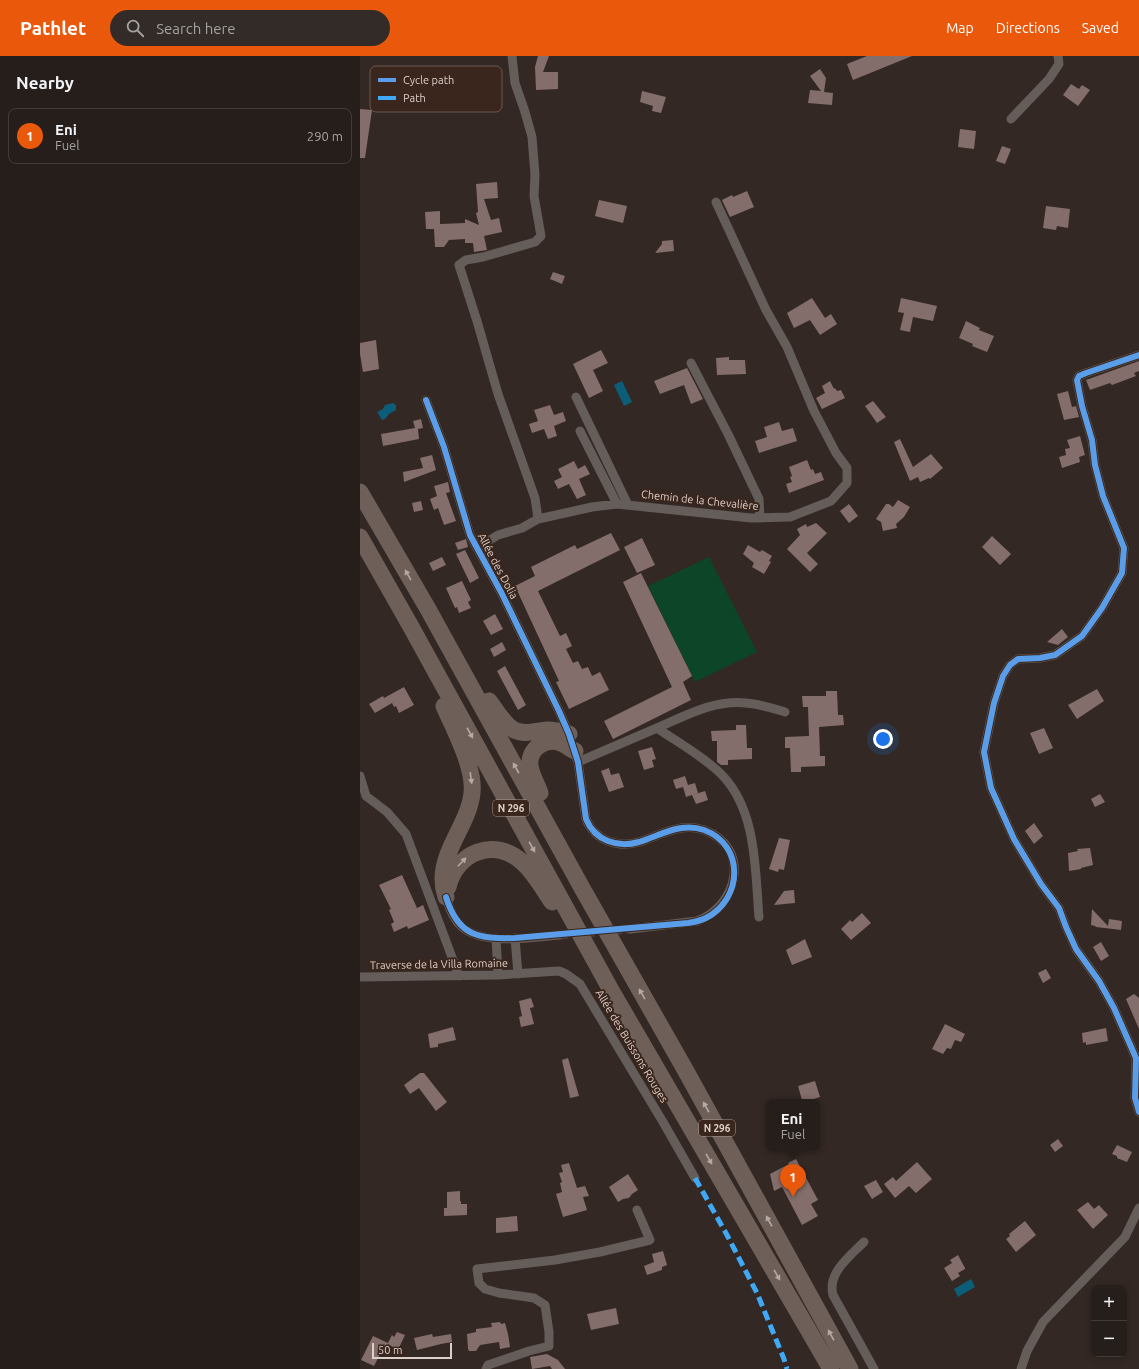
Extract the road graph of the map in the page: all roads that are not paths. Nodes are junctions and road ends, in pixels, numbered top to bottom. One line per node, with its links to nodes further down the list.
1 (512, 56): 14 (street)
2 (1058, 56): 3 (street)
3 (1011, 120)
4 (716, 202): 13 (street, Chemin de la Chevalière)
5 (1139, 355): 36 (street)
6 (691, 363): 13 (street)
7 (576, 397): 12 (street)
8 (426, 400): 16 (street, Allée des Dolia)
9 (580, 431): 11 (street)
10 (360, 492): 17 (highway, N 296, one-way to 10)
11 (617, 504): 12 (street, Chemin de la Chevalière); 14 (street, Chemin de la Chevalière)
12 (628, 505): 13 (street, Chemin de la Chevalière)
13 (760, 518)
14 (538, 519): 16 (street, Chemin de la Chevalière)
15 (360, 537): 18 (highway, N 296)
16 (477, 548): 21 (street, Allée des Dolia)
17 (428, 609): 21 (highway); 24 (highway, N 296, one-way to 17)
18 (410, 625): 25 (highway, one-way to 25); 35 (highway, N 296, one-way to 35)
19 (785, 712): 20 (street)
20 (657, 728): 22 (street); 26 (street)
21 (569, 734): 22 (street, Allée des Dolia)
22 (576, 757): 24 (highway); 27 (street, Allée des Dolia)
23 (360, 776): 33 (street)
24 (582, 888): 43 (highway, N 296, one-way to 24)
25 (446, 897): 29 (street); 35 (highway, N 296, one-way to 35)
26 (759, 917)
27 (631, 929)
28 (559, 935): 30 (street)
29 (496, 938): 30 (street); 32 (street)
30 (515, 938): 31 (street)
31 (518, 974): 32 (street, Traverse de la Villa Romaine); 37 (street, Allée des Buissons Rouges)
32 (498, 975): 33 (street, Traverse de la Villa Romaine)
33 (460, 976): 34 (street, Traverse de la Villa Romaine)
34 (360, 977)
35 (612, 992): 42 (highway, N 296, one-way to 42)
36 (1139, 1112)
37 (695, 1178)
38 (1139, 1208): 45 (street)
39 (637, 1210): 41 (street)
40 (864, 1242): 44 (street)
41 (486, 1369)
42 (831, 1369)
43 (850, 1369)
44 (874, 1369)
45 (1021, 1369)

